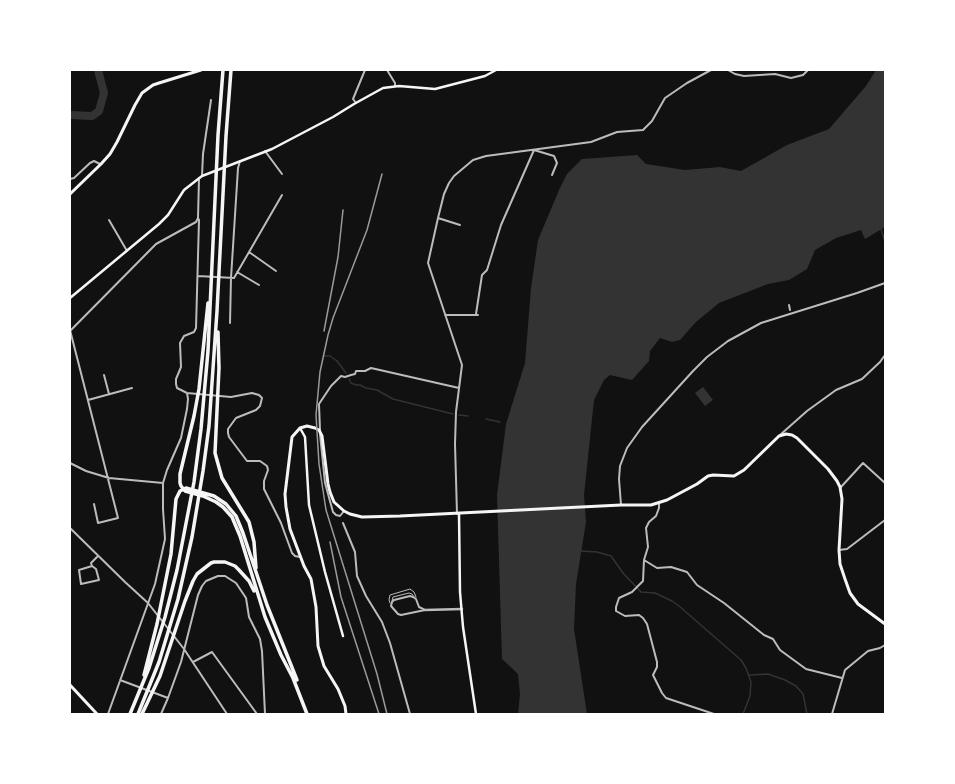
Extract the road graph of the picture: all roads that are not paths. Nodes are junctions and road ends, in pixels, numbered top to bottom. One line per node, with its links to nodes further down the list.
1 (201, 70): 16 (main road)
2 (223, 70): 30 (highway)
3 (231, 70): 40 (highway)
4 (364, 70): 12 (street)
5 (387, 70): 10 (street)
6 (496, 70): 10 (main road)
7 (711, 70): 13 (street)
8 (728, 70): 9 (street)
9 (808, 70)
10 (395, 86): 12 (main road)
11 (211, 100): 19 (street)
12 (356, 103): 14 (main road)
13 (534, 150): 18 (street); 25 (street); 41 (street)
14 (265, 151): 15 (main road); 17 (street)
15 (239, 160): 19 (main road); 34 (street)
16 (101, 164): 21 (street); 22 (main road)
17 (282, 174)
18 (552, 175)
19 (202, 176): 20 (main road)
20 (199, 178): 24 (street); 28 (main road)
21 (70, 179)
22 (70, 194)
23 (282, 195): 29 (street)
24 (198, 218): 33 (street); 43 (street)
25 (438, 218): 27 (street); 41 (street)
26 (109, 220): 28 (street)
27 (460, 225)
28 (127, 251): 37 (main road)
29 (249, 252): 31 (street); 32 (street)
30 (213, 259): 58 (highway); 88 (highway)
31 (276, 270)
32 (237, 272): 34 (street); 36 (street)
33 (199, 276): 34 (street); 48 (street)
34 (231, 278): 42 (street)
35 (885, 283): 62 (street)
36 (258, 285)
37 (70, 298)
38 (788, 305): 39 (street)
39 (790, 310)
40 (217, 311): 73 (highway); 93 (highway)
41 (445, 315): 47 (street)
42 (230, 323)
43 (70, 331): 50 (street)
44 (885, 355): 52 (street)
45 (104, 375): 49 (street)
46 (132, 388): 49 (street)
47 (459, 388): 63 (street); 64 (street)
48 (187, 393): 56 (street); 70 (street)
49 (109, 394): 50 (street)
50 (88, 400): 54 (street)
51 (300, 428): 63 (main road); 70 (main road); 81 (main road)
52 (779, 436): 57 (main road); 60 (main road)
53 (70, 463): 54 (street)
54 (108, 478): 56 (street); 61 (street)
55 (885, 483): 57 (street)
56 (163, 484): 76 (street)
57 (840, 488): 68 (main road)
58 (185, 489): 59 (highway); 88 (highway)
59 (221, 502): 73 (highway); 74 (highway)
60 (659, 503): 62 (main road); 71 (street)
61 (94, 504)
62 (621, 505): 64 (main road)
63 (344, 511): 64 (main road)
64 (458, 514): 78 (main road)
65 (885, 520): 68 (street)
66 (343, 523): 101 (street)
67 (70, 528): 69 (street)
68 (839, 550): 80 (main road)
69 (98, 556): 72 (street); 76 (street)
70 (301, 557): 100 (main road)
71 (644, 560): 85 (street); 103 (street)
72 (92, 566): 72 (street)
73 (256, 575): 99 (highway)
74 (258, 597): 94 (highway); 99 (highway)
75 (416, 599): 77 (street); 77 (lane); 79 (street)
76 (148, 603): 83 (street); 86 (street)
77 (392, 606): 79 (street)
78 (462, 608): 79 (street); 102 (main road)
79 (425, 610)
80 (885, 624)
81 (343, 636)
82 (885, 645): 85 (street)
83 (184, 649): 84 (street); 89 (street); 98 (street)
84 (193, 662): 96 (street); 97 (street)
85 (842, 678): 104 (street)
86 (121, 680): 89 (street); 91 (street)
87 (70, 685): 90 (main road)
88 (138, 696): 92 (highway)
89 (168, 698): 95 (street)
90 (97, 714)
91 (108, 714)
92 (130, 714)
93 (138, 714)
94 (142, 714)
95 (161, 714)
96 (227, 714)
97 (257, 714)
98 (265, 714)
99 (308, 714)
100 (346, 714)
101 (410, 714)
102 (476, 714)
103 (714, 714)
104 (832, 714)

